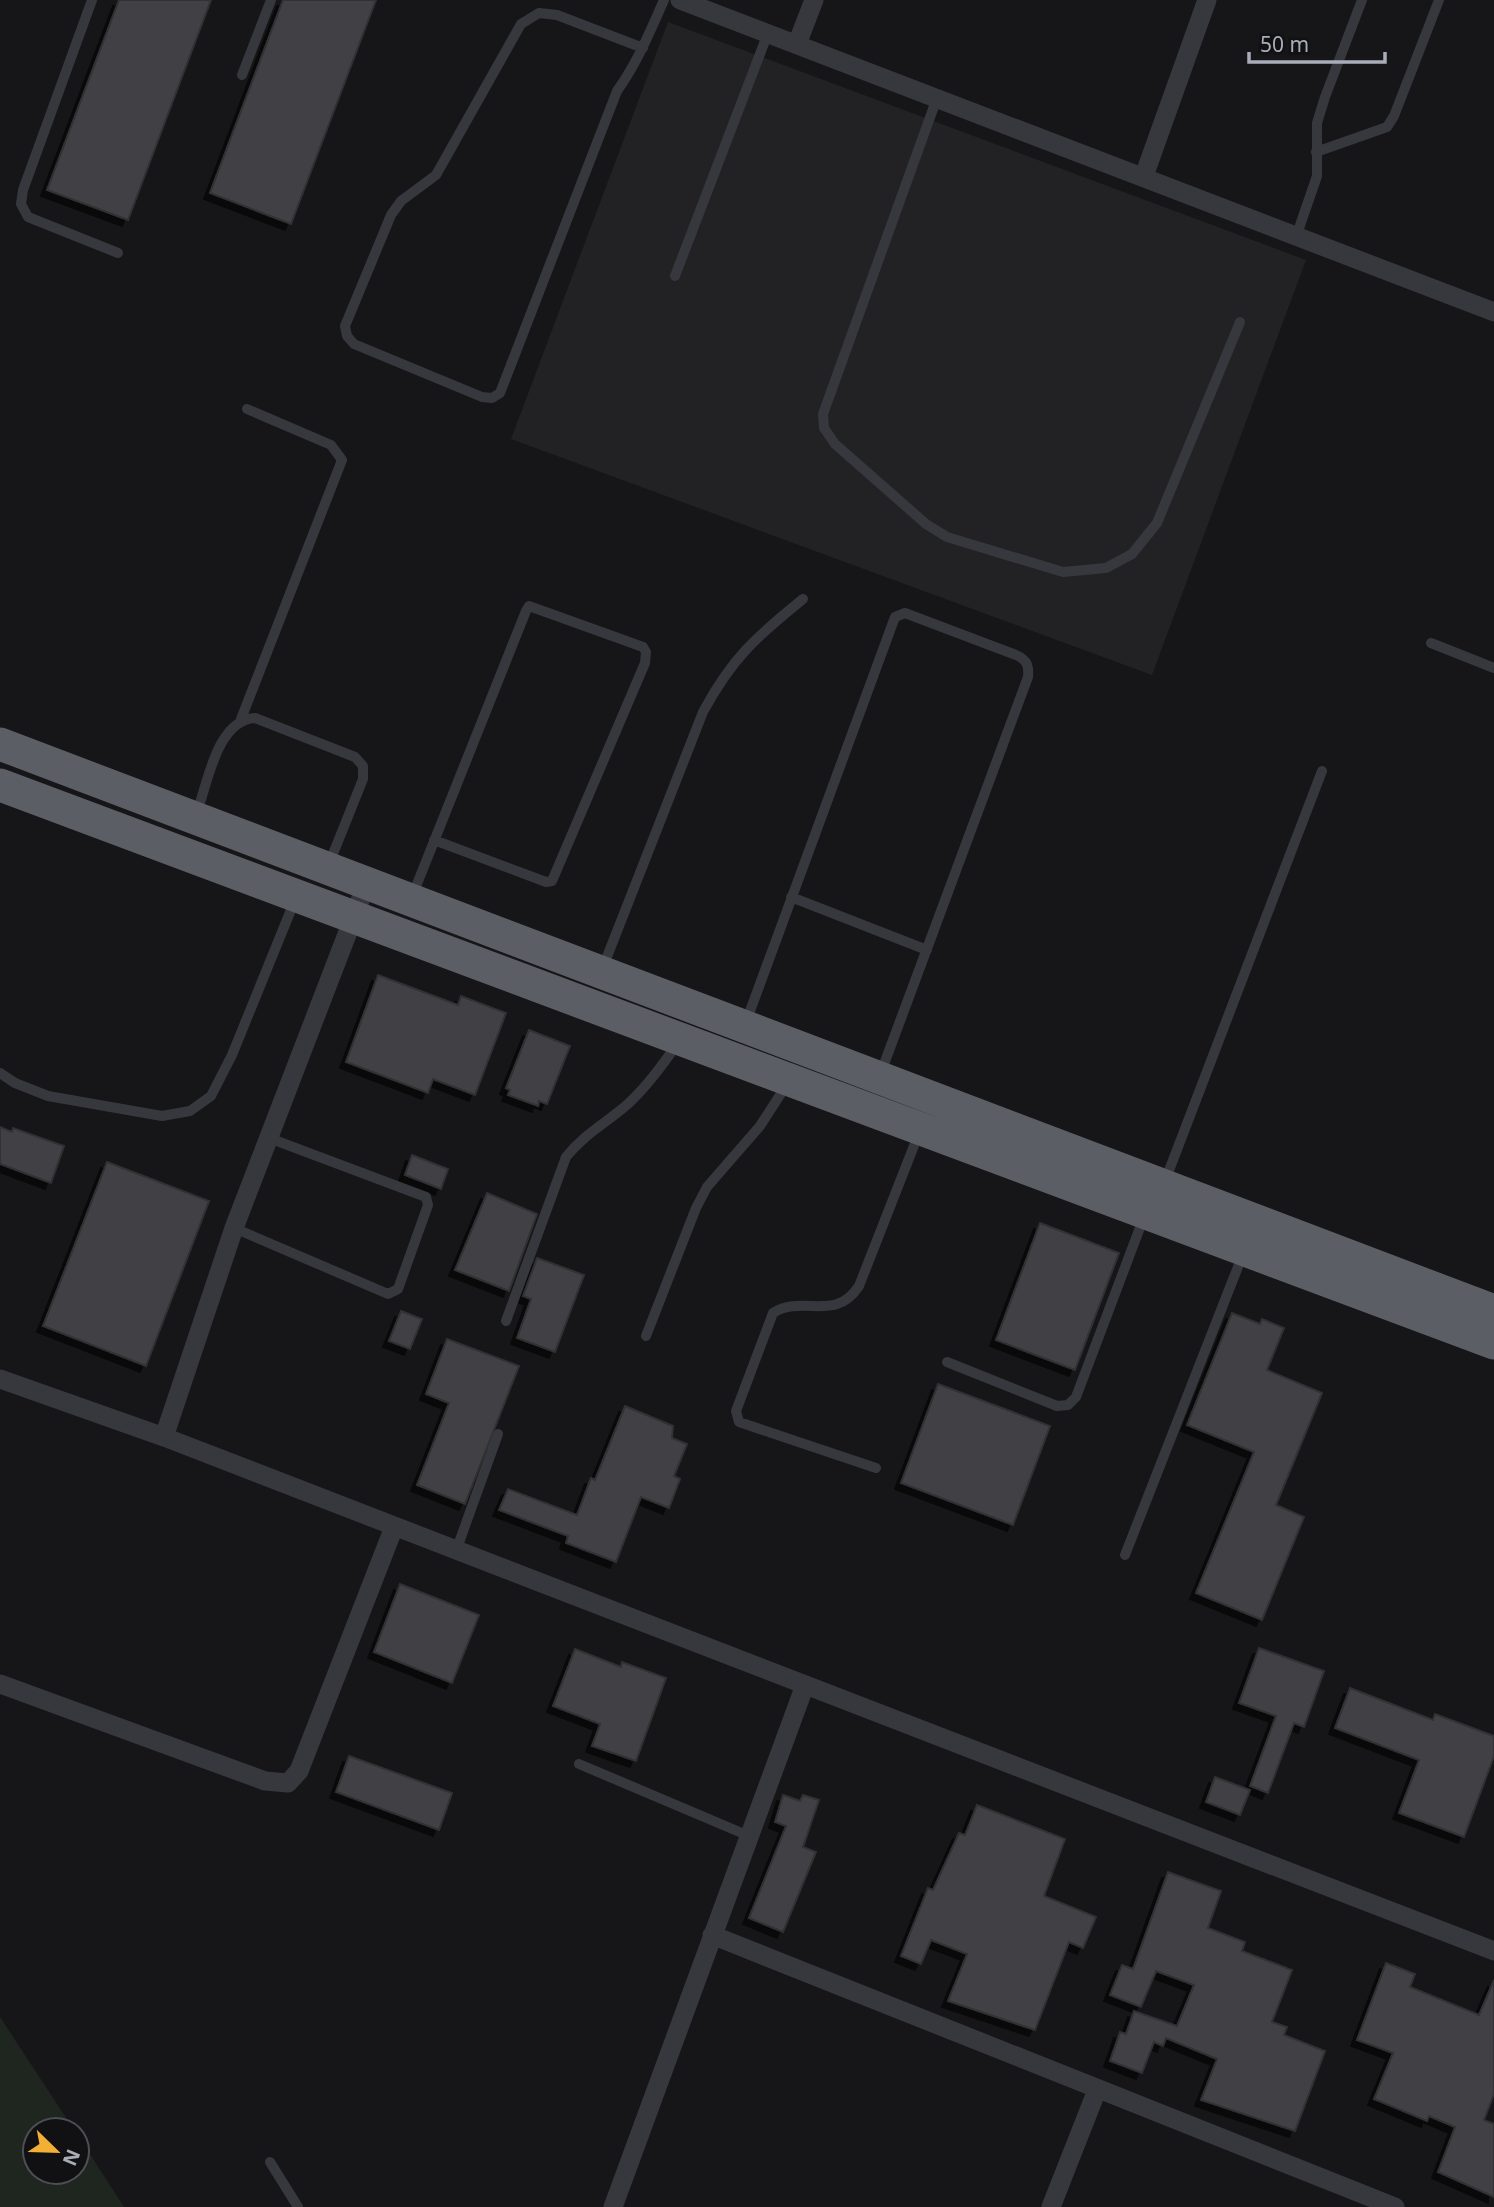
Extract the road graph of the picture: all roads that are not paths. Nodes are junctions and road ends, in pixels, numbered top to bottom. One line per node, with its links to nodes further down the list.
1 (92, 0): 17 (lane)
2 (271, 0): 12 (lane)
3 (664, 0): 11 (lane)
4 (680, 0): 9 (street)
5 (814, 0): 10 (street)
6 (1208, 0): 15 (street)
7 (1362, 0): 14 (lane)
8 (1439, 0): 14 (lane)
9 (768, 33): 10 (street); 18 (lane)
10 (797, 44): 13 (street)
11 (643, 48): 11 (lane)
12 (242, 75)
13 (937, 97): 15 (street); 20 (lane)
14 (1316, 152): 16 (lane)
15 (1144, 176): 16 (street)
16 (1296, 237): 19 (street)
17 (118, 253)
18 (675, 276)
19 (1494, 313)
20 (1240, 322)
21 (247, 409): 25 (lane)
22 (803, 599): 38 (lane)
23 (1431, 643): 24 (lane)
24 (1494, 668)
25 (241, 719): 29 (lane); 31 (lane)
26 (0, 744): 29 (highway)
27 (1322, 771): 46 (lane)
28 (0, 785): 33 (highway)
29 (195, 819): 31 (highway)
30 (434, 840): 30 (lane); 35 (lane)
31 (327, 870): 32 (highway)
32 (366, 885): 35 (highway); 36 (street)
33 (296, 896): 36 (highway); 41 (lane)
34 (791, 898): 37 (lane); 37 (lane); 39 (lane)
35 (410, 902): 38 (highway)
36 (354, 917): 40 (highway); 45 (street)
37 (927, 950): 42 (lane)
38 (601, 974): 39 (highway)
39 (744, 1028): 42 (highway)
40 (680, 1040): 43 (highway); 51 (lane)
41 (0, 1073)
42 (879, 1079): 46 (highway)
43 (789, 1080): 44 (highway); 52 (lane)
44 (920, 1129): 47 (highway); 58 (lane)
45 (269, 1138): 48 (street); 48 (lane)
46 (1163, 1184): 50 (highway)
47 (1145, 1213): 49 (highway); 54 (lane)
48 (234, 1228): 57 (street)
49 (1244, 1250): 53 (highway); 61 (lane)
50 (1494, 1311)
51 (506, 1321)
52 (646, 1336)
53 (1494, 1343)
54 (947, 1362)
55 (0, 1379): 57 (street)
56 (498, 1434): 60 (lane)
57 (164, 1437): 59 (street)
58 (876, 1468)
59 (394, 1527): 60 (street); 62 (street)
60 (456, 1551): 63 (street)
61 (1125, 1555)
62 (0, 1684)
63 (805, 1685): 65 (street); 67 (street)
64 (579, 1764): 65 (lane)
65 (749, 1836): 66 (street)
66 (712, 1936): 68 (street); 71 (street)
67 (1494, 1951)
68 (1097, 2090): 72 (street); 73 (street)
69 (270, 2162): 70 (lane)
70 (298, 2207)
71 (613, 2207)
72 (1051, 2207)
73 (1395, 2207)

